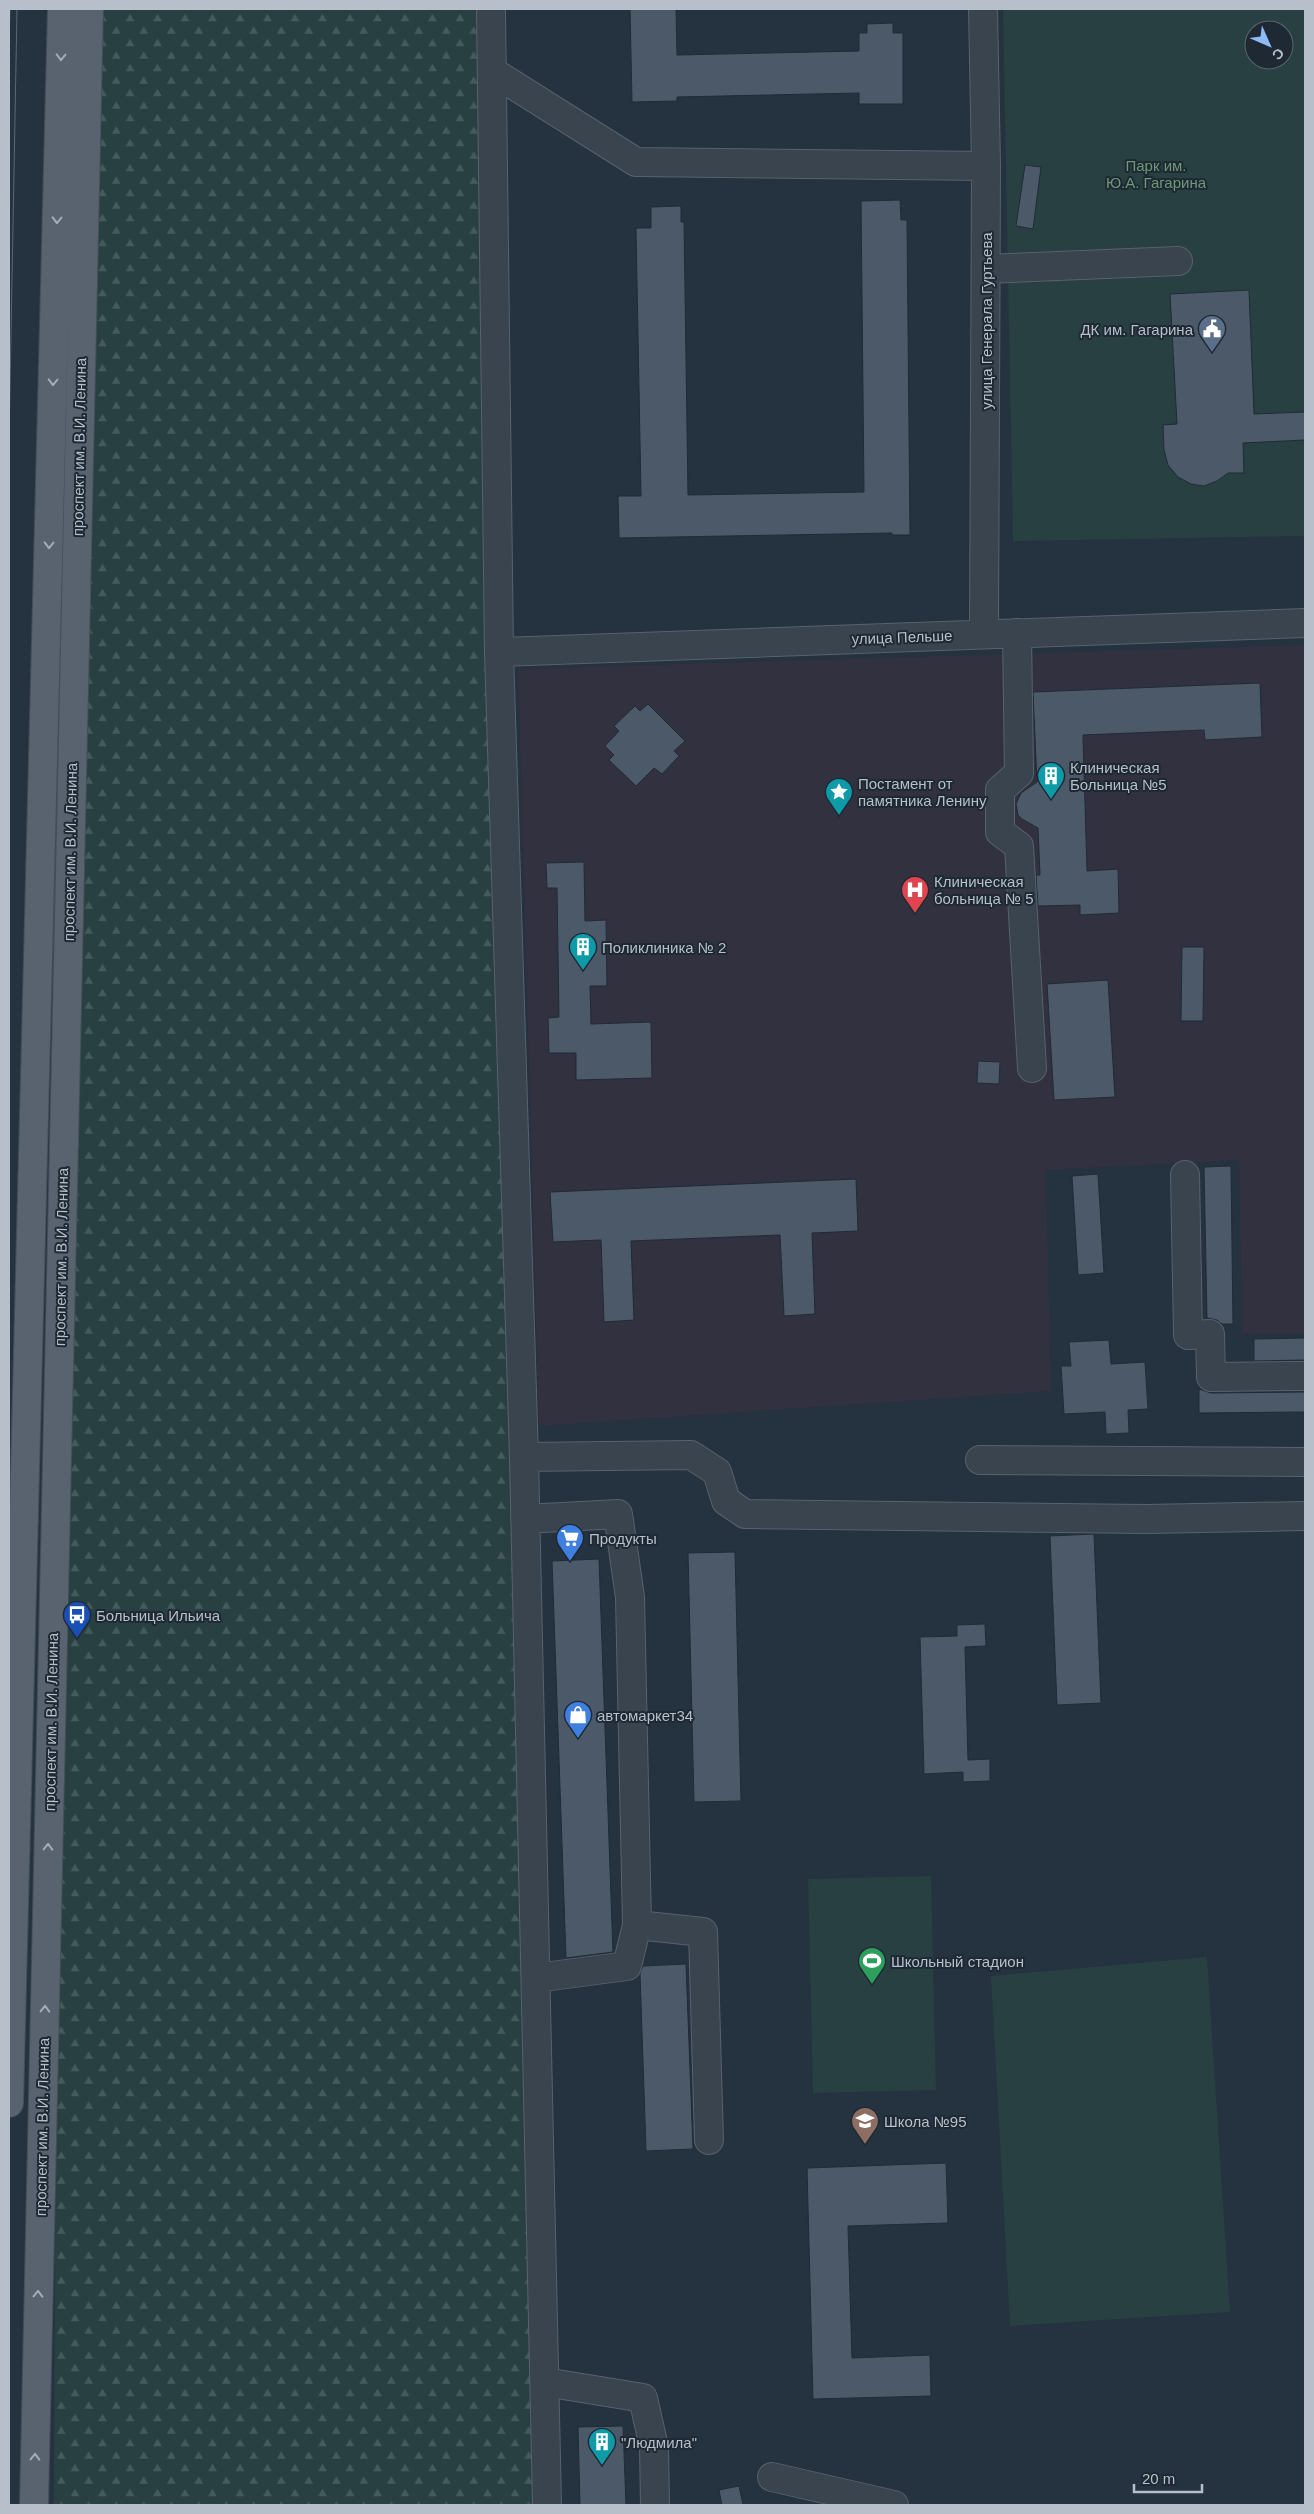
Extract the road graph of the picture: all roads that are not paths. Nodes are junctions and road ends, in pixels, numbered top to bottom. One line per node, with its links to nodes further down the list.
1 (62, 9): 23 (main road, проспект им. В.И. Ленина, one-way to 23)
2 (89, 9): 27 (main road, проспект им. В.И. Ленина, one-way to 2)
3 (491, 9): 5 (street)
4 (983, 9): 6 (street, улица Генерала Гуртьева)
5 (493, 72): 6 (street); 12 (street)
6 (986, 166): 8 (street, улица Генерала Гуртьева)
7 (1178, 261): 8 (street)
8 (986, 269): 11 (street, улица Генерала Гуртьева)
9 (1305, 623): 10 (street, улица Пельше)
10 (1017, 633): 11 (street, улица Пельше); 13 (street)
11 (984, 634): 12 (street, улица Пельше)
12 (499, 652): 16 (street)
13 (1032, 1068)
14 (1185, 1175): 15 (street)
15 (1305, 1376)
16 (524, 1457): 19 (street); 20 (street)
17 (980, 1460): 18 (street)
18 (1305, 1462)
19 (1305, 1516)
20 (525, 1519): 21 (street); 22 (street)
21 (637, 1925): 22 (street); 24 (street)
22 (536, 1978): 25 (street)
23 (9, 2103)
24 (709, 2140)
25 (545, 2382): 28 (street); 29 (street)
26 (772, 2477): 30 (street)
27 (34, 2505)
28 (548, 2505)
29 (655, 2505)
30 (894, 2505)

